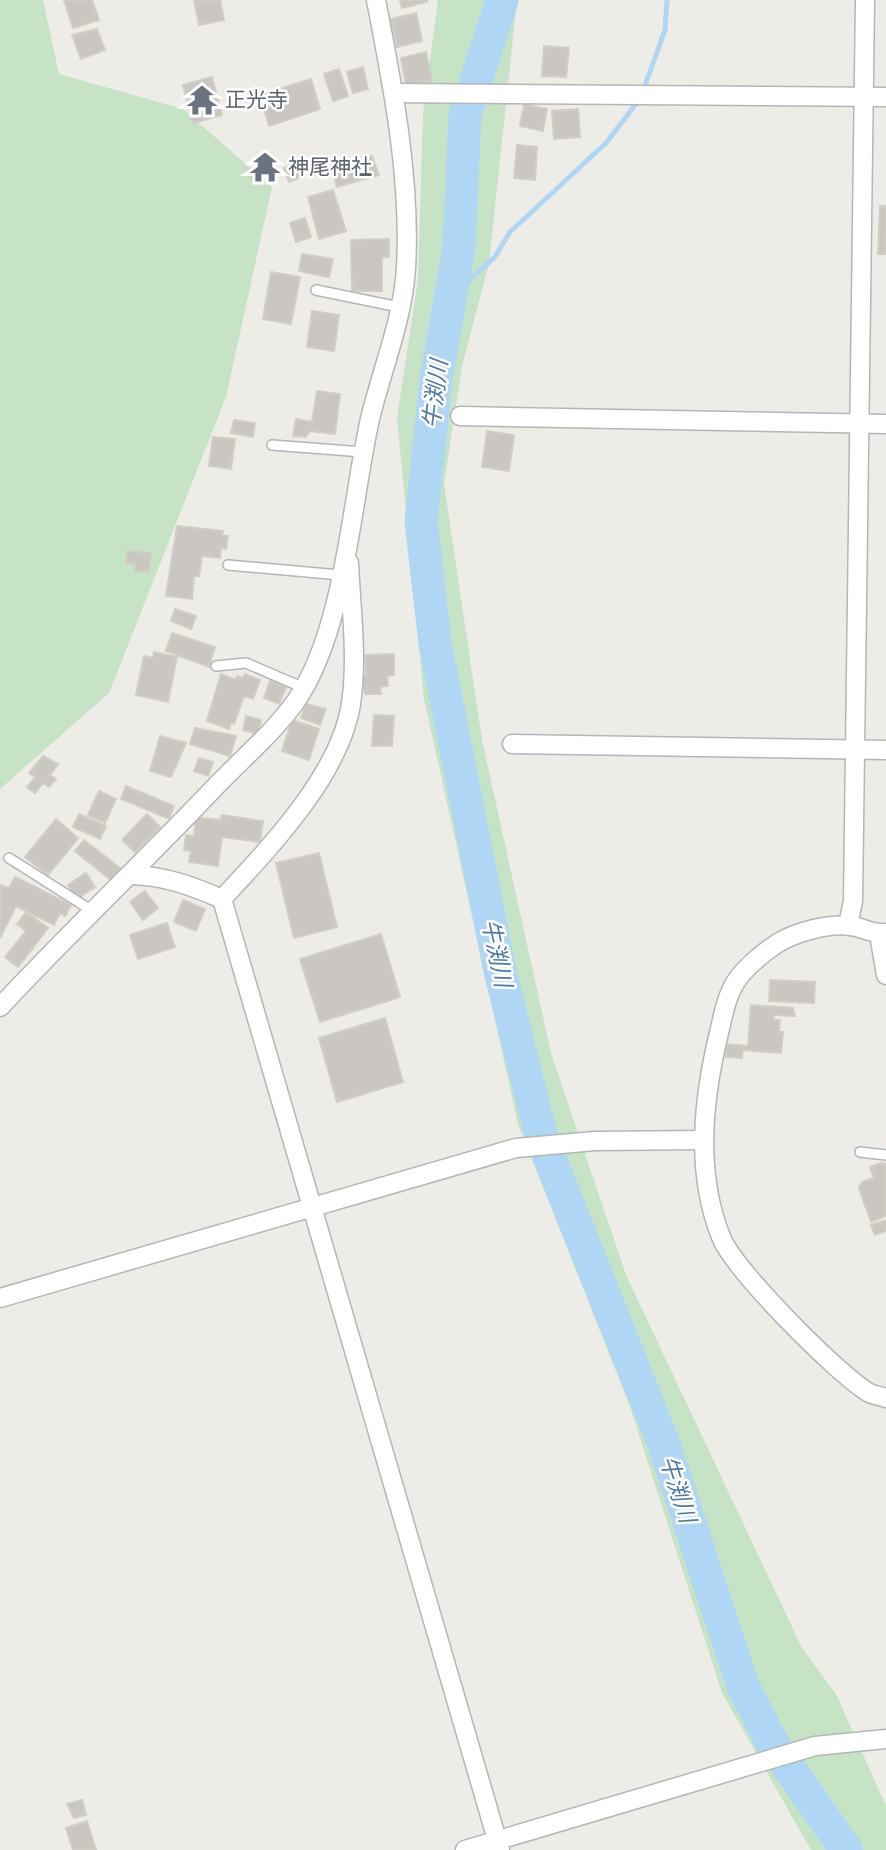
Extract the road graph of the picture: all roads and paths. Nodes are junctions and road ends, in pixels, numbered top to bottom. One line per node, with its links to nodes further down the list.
1 (376, 0): 3 (street)
2 (865, 0): 4 (street)
3 (394, 93): 4 (street); 7 (street)
4 (864, 97): 5 (street); 9 (street)
5 (886, 97)
6 (316, 290): 7 (lane)
7 (399, 307): 12 (street)
8 (460, 416): 9 (street)
9 (860, 424): 10 (street); 19 (street)
10 (886, 424)
11 (272, 444): 12 (lane)
12 (363, 452): 13 (street)
13 (348, 540): 15 (street); 23 (street)
14 (228, 565): 15 (lane)
15 (340, 575): 17 (street)
16 (216, 666): 17 (lane)
17 (304, 688): 22 (street)
18 (512, 744): 19 (street)
19 (856, 749): 20 (street); 25 (street)
20 (886, 750)
21 (9, 858): 24 (lane)
22 (132, 875): 23 (street); 24 (street)
23 (222, 899): 32 (street)
24 (91, 911): 28 (street)
25 (849, 925): 26 (street); 29 (street)
26 (883, 933): 27 (street)
27 (886, 975)
28 (0, 1007)
29 (703, 1140): 32 (street); 34 (street)
30 (860, 1152): 31 (lane)
31 (886, 1155)
32 (313, 1208): 33 (street); 36 (street)
33 (0, 1298)
34 (886, 1398)
35 (886, 1739): 36 (street)
36 (499, 1845): 37 (street)
37 (465, 1850)

